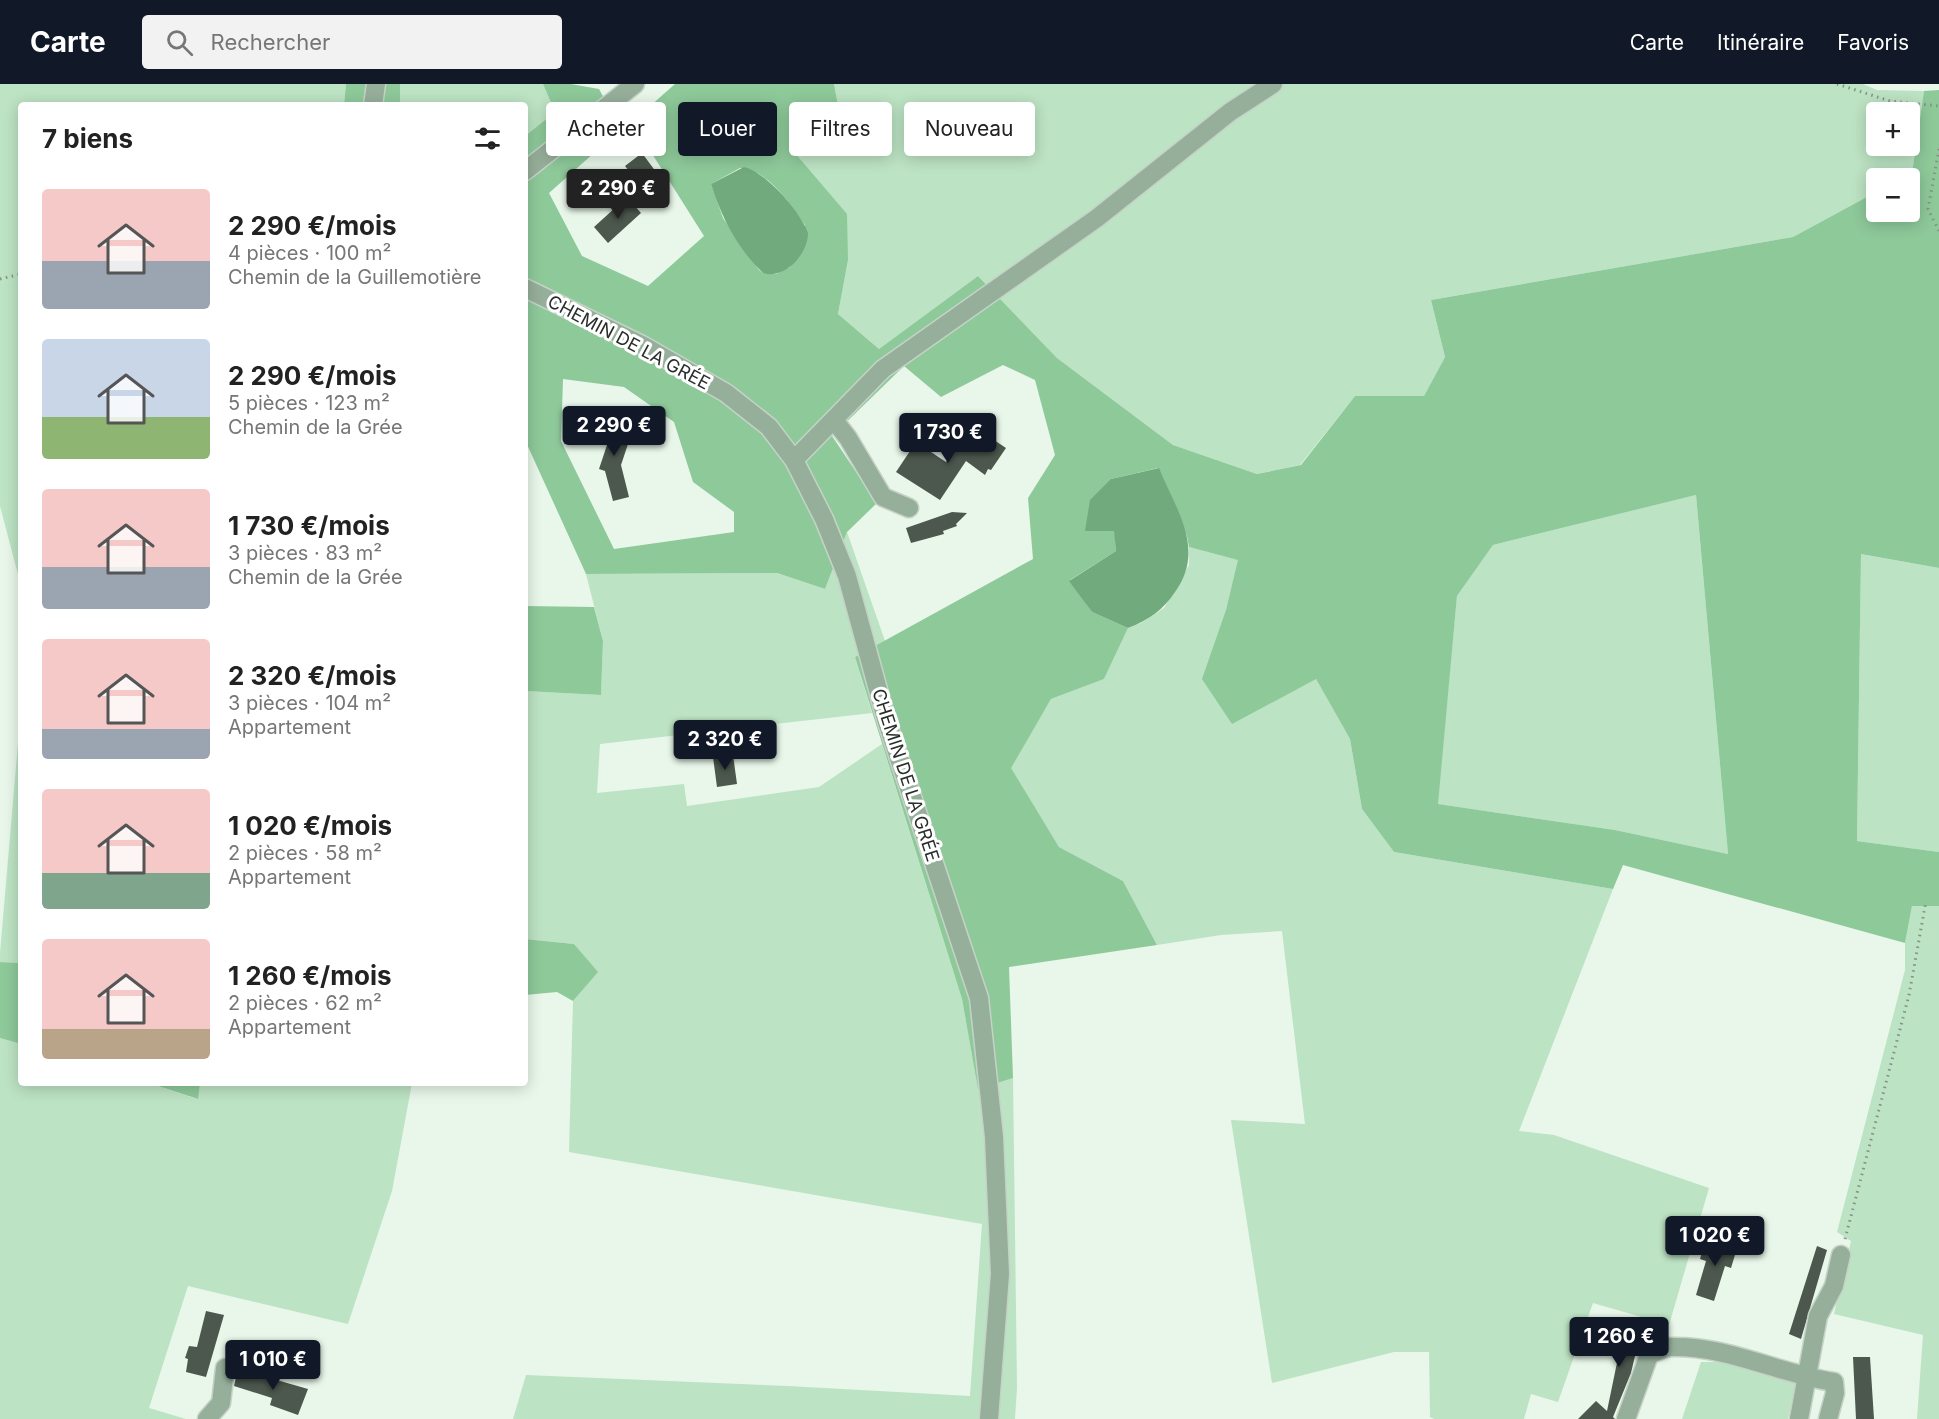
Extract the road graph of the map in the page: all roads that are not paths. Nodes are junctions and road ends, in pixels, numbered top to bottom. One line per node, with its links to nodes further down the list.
1 (376, 84): 4 (street)
2 (635, 84): 5 (street)
3 (1273, 84): 7 (street)
4 (373, 102)
5 (528, 169)
6 (528, 289): 8 (street, CHEMIN DE LA GRÉE)
7 (834, 420): 8 (street); 9 (street)
8 (794, 460): 14 (street, CHEMIN DE LA GRÉE)
9 (909, 508)
10 (1841, 1255): 12 (street)
11 (225, 1368): 13 (street)
12 (1808, 1378): 15 (street); 16 (street); 17 (street)
13 (207, 1419)
14 (989, 1419)
15 (1626, 1419)
16 (1799, 1419)
17 (1828, 1419)

